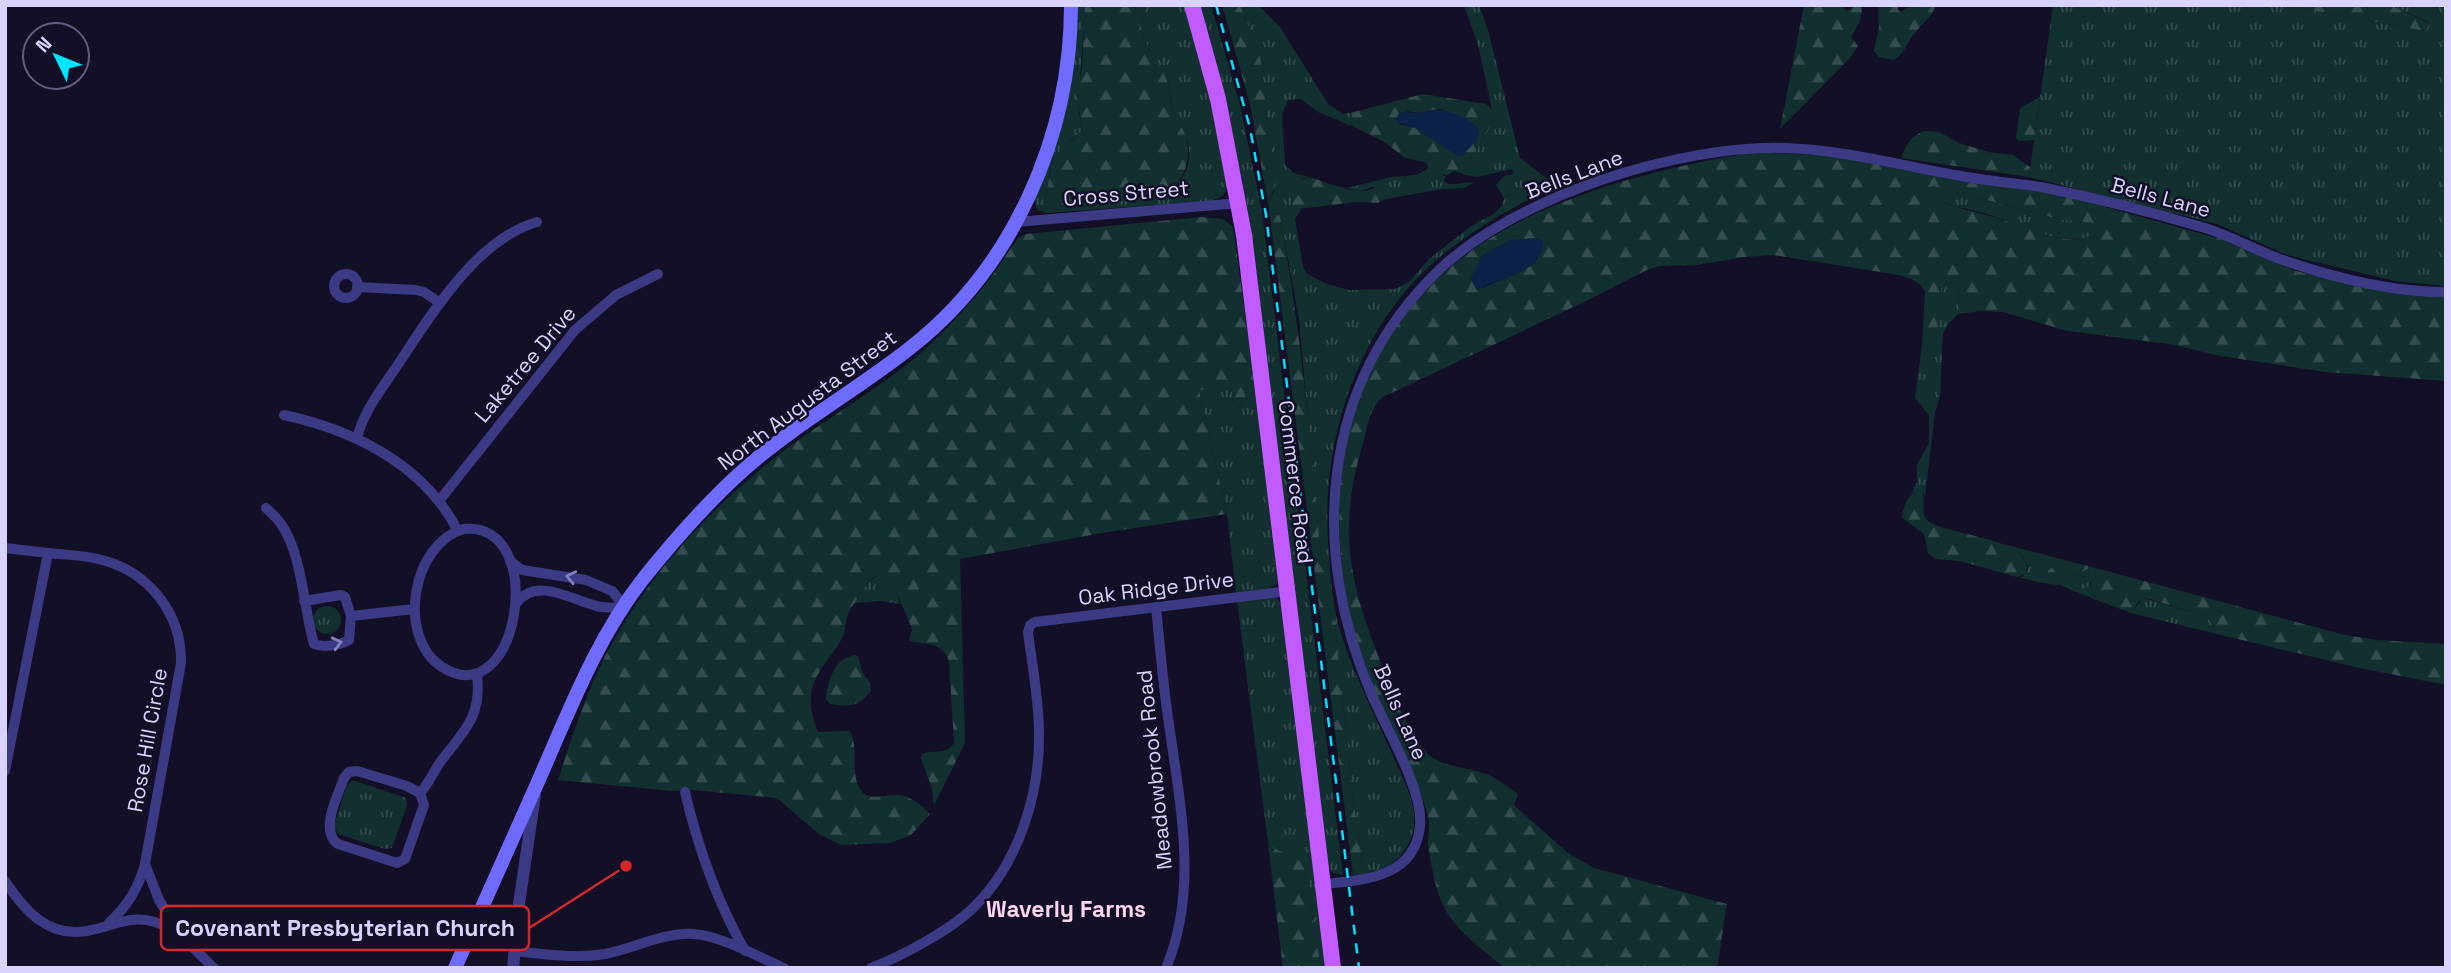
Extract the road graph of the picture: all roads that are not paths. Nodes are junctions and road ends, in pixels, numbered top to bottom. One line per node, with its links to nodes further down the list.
1 (1071, 5): 5 (main road, North Augusta Street)
2 (1192, 5): 3 (main road, Commerce Road)
3 (1239, 203): 5 (street, Cross Street); 18 (main road, Commerce Road)
4 (537, 222): 9 (street)
5 (1015, 222): 21 (main road, North Augusta Street)
6 (659, 274): 12 (street, Laketree Drive)
7 (357, 287): 9 (street)
8 (2446, 292): 32 (street, Bells Lane)
9 (440, 303): 11 (street)
10 (284, 415): 11 (street)
11 (357, 438): 12 (street)
12 (439, 501): 14 (street)
13 (266, 508): 19 (street)
14 (458, 531): 17 (street); 23 (street)
15 (5, 548): 16 (street, Rose Hill Circle)
16 (48, 553): 26 (street); 30 (street, Rose Hill Circle)
17 (510, 561): 20 (street); 21 (street, one-way to 17)
18 (1288, 591): 22 (street, Oak Ridge Drive); 32 (main road, Commerce Road)
19 (304, 601): 24 (street); 24 (street, one-way to 24)
20 (516, 605): 21 (street); 25 (street)
21 (625, 607): 27 (main road, North Augusta Street)
22 (1156, 607): 41 (street, Oak Ridge Drive); 42 (street, Meadowbrook Road)
23 (414, 609): 24 (street); 25 (street)
24 (351, 616)
25 (477, 674): 29 (street)
26 (5, 771)
27 (537, 784): 35 (street); 38 (main road, North Augusta Street)
28 (685, 792): 36 (street)
29 (420, 793): 29 (street)
30 (145, 863): 33 (street, Rose Hill Circle); 34 (street)
31 (5, 881): 33 (street)
32 (1324, 884): 43 (main road, Commerce Road)
33 (109, 923): 34 (street)
34 (181, 934): 37 (street)
35 (514, 951): 36 (street); 39 (street)
36 (745, 951): 40 (street)
37 (214, 968)
38 (455, 968)
39 (513, 968)
40 (784, 968)
41 (871, 968)
42 (1166, 968)
43 (1333, 968)

